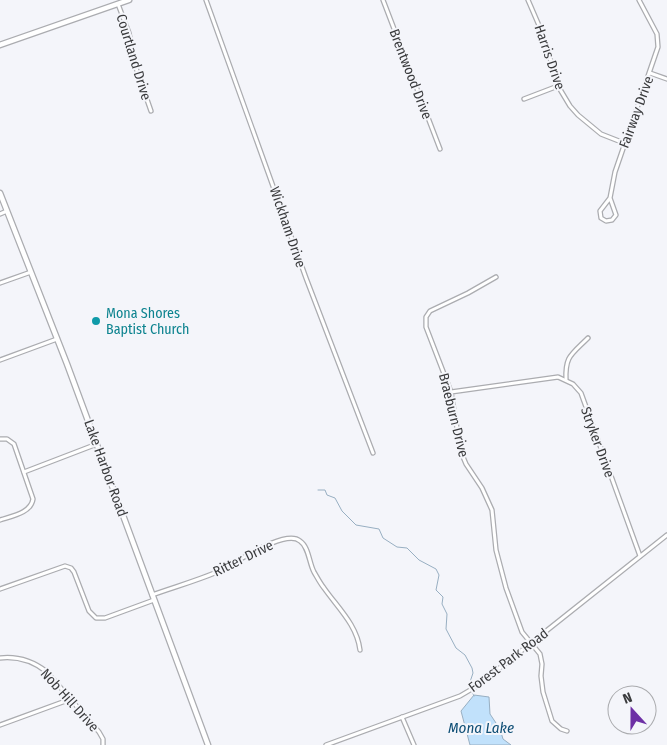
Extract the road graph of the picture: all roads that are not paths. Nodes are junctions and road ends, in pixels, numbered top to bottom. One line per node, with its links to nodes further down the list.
1 (129, 0): 6 (street)
2 (206, 0): 29 (street, Wickham Drive)
3 (383, 0): 14 (street, Brentwood Drive)
4 (528, 0): 10 (street, Harris Drive)
5 (639, 0): 8 (street, Fairway Drive)
6 (118, 4): 7 (street); 12 (street, Courtland Drive)
7 (0, 45)
8 (650, 73): 9 (street); 13 (street, Fairway Drive)
9 (667, 79)
10 (558, 86): 11 (street); 13 (street, Harris Drive)
11 (524, 99)
12 (151, 111)
13 (624, 144): 16 (street, Fairway Drive)
14 (440, 149)
15 (0, 193): 17 (street, Lake Harbor Road)
16 (610, 198): 16 (street, Fairway Drive)
17 (7, 211): 18 (street); 19 (street, Lake Harbor Road)
18 (0, 214)
19 (30, 272): 21 (street); 22 (street, Lake Harbor Road)
20 (496, 277): 26 (street, Braeburn Drive)
21 (0, 283)
22 (57, 338): 24 (street); 28 (street, Lake Harbor Road)
23 (588, 338): 25 (street)
24 (0, 360)
25 (566, 380): 26 (street); 33 (street, Stryker Drive)
26 (451, 392): 36 (street, Braeburn Drive)
27 (0, 439): 30 (street)
28 (97, 444): 30 (street); 35 (street, Lake Harbor Road)
29 (373, 453)
30 (24, 472): 31 (street)
31 (0, 520)
32 (667, 535): 33 (street, Forest Park Road)
33 (640, 556): 36 (street, Forest Park Road)
34 (0, 589): 35 (street)
35 (153, 598): 37 (street, Ritter Drive); 44 (street, Lake Harbor Road)
36 (531, 642): 40 (street, Forest Park Road); 42 (street, Braeburn Drive)
37 (360, 650)
38 (0, 658): 39 (street, Nob Hill Drive)
39 (71, 699): 41 (street); 43 (street, Nob Hill Drive)
40 (402, 717): 45 (street, Forest Park Road); 46 (street)
41 (0, 725)
42 (567, 731)
43 (103, 745)
44 (208, 745)
45 (326, 745)
46 (414, 745)

